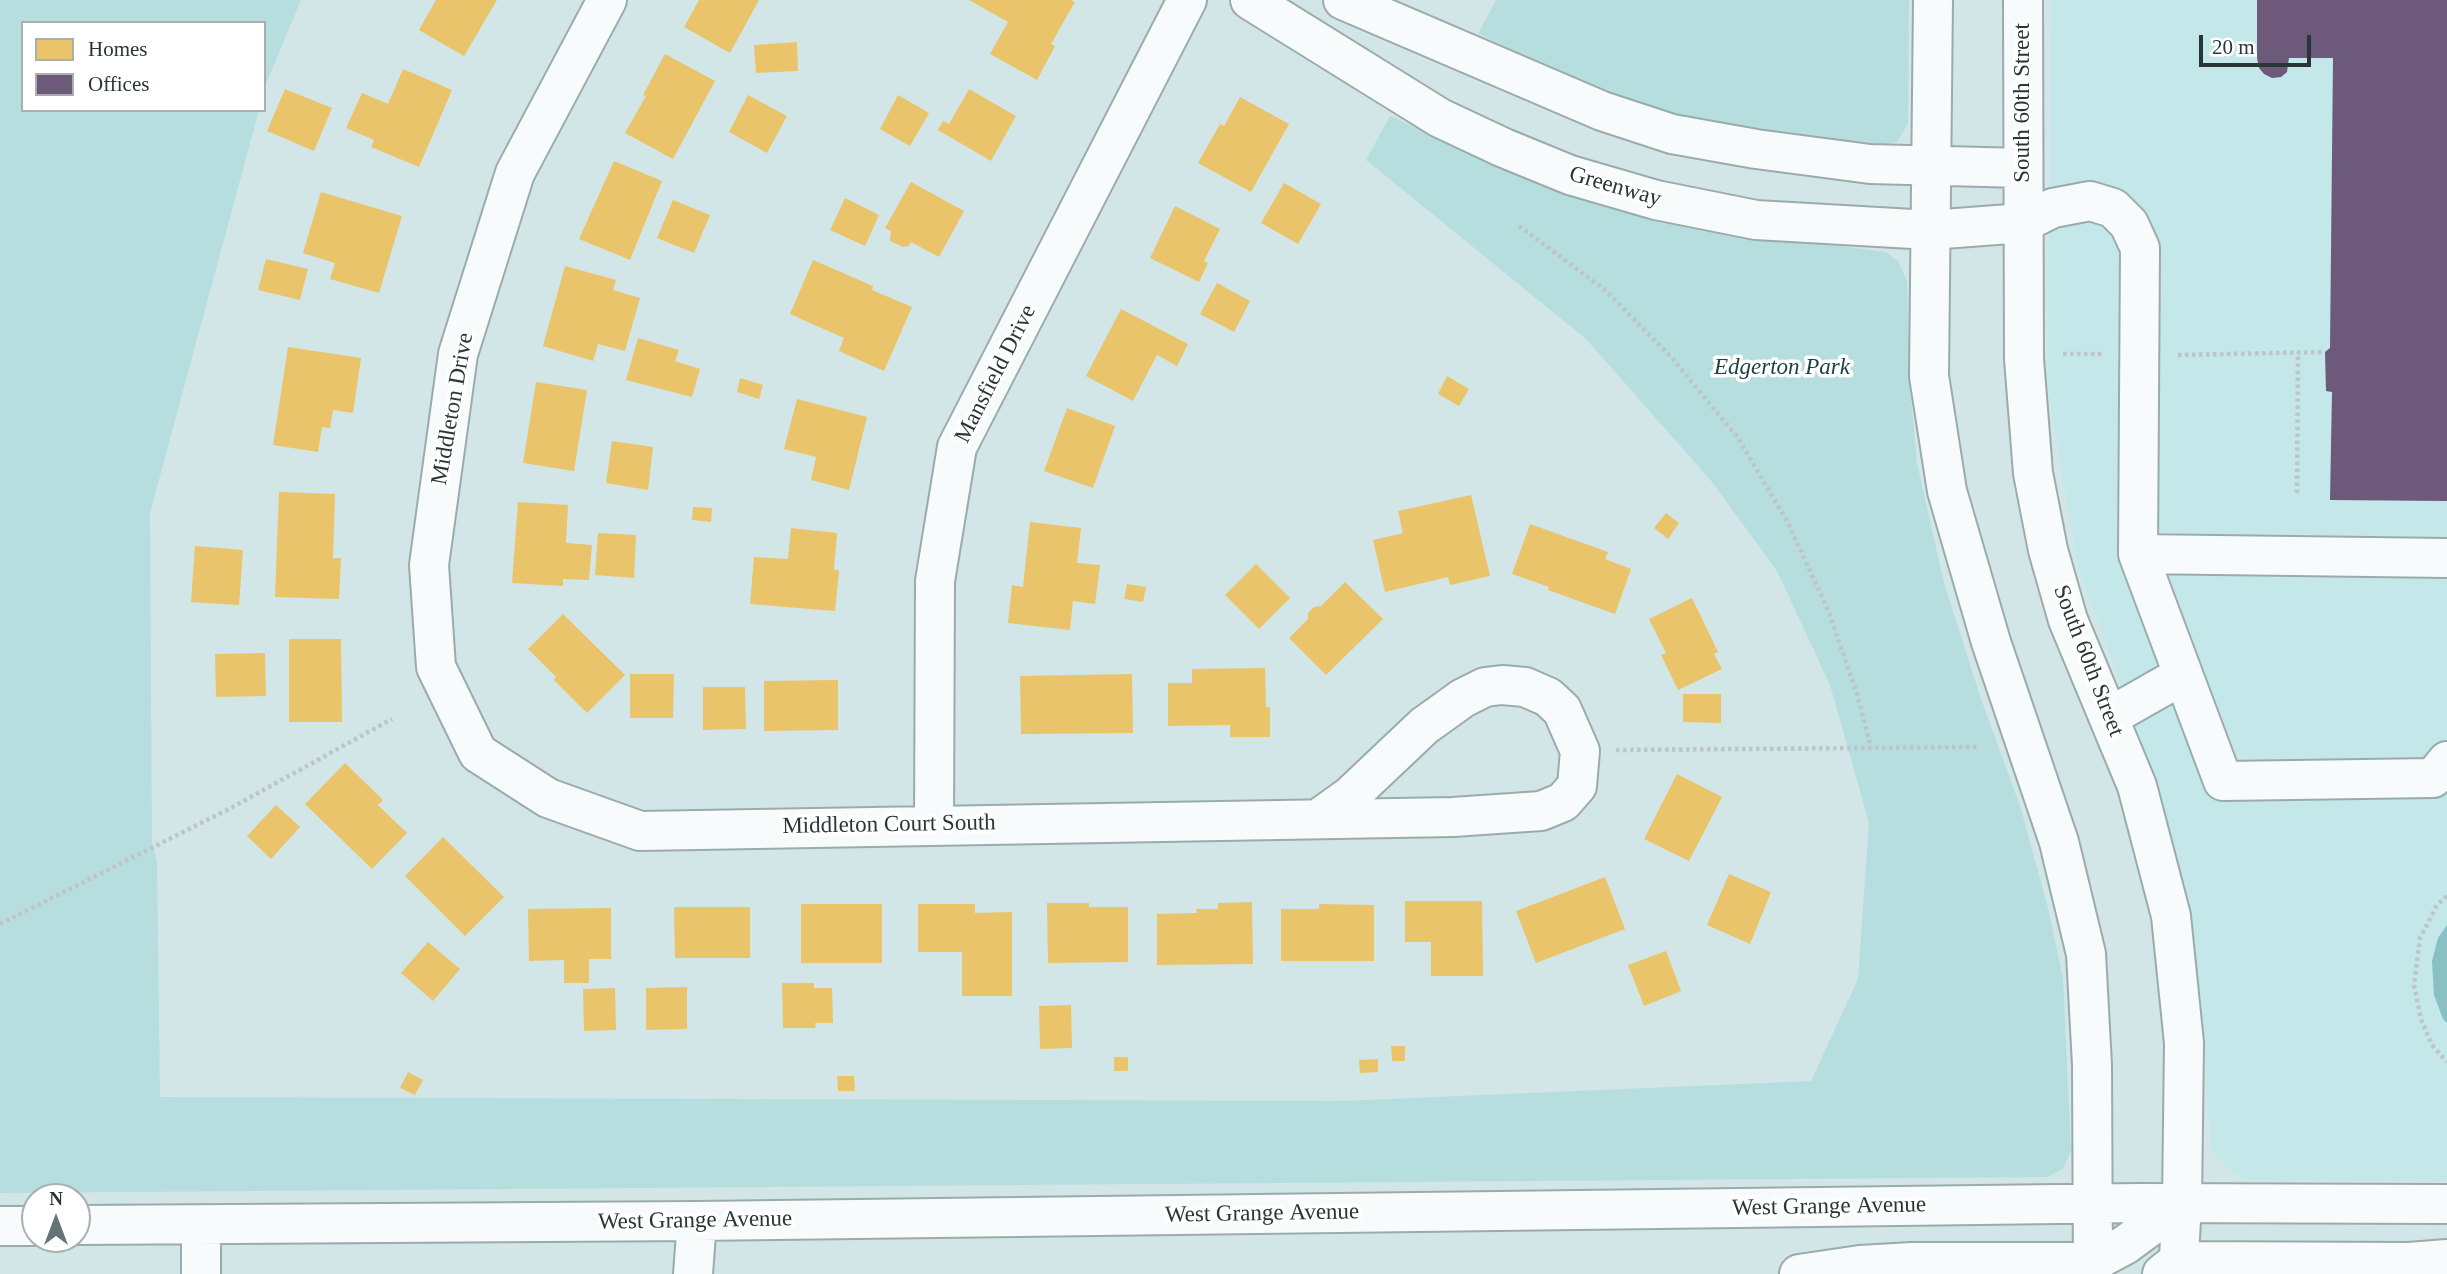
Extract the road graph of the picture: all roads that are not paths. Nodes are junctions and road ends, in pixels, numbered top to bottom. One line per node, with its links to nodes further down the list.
1 (607, 0): 15 (street, Middleton Drive)
2 (1187, 0): 18 (street, Mansfield Drive)
3 (1250, 0): 10 (street, Greenway)
4 (1343, 0): 7 (street)
5 (1933, 0): 7 (street)
6 (2023, 0): 8 (street, South 60th Street)
7 (1931, 167): 8 (street); 10 (street)
8 (2022, 168): 9 (street, South 60th Street)
9 (2023, 223): 10 (street, Greenway); 11 (street); 14 (street, South 60th Street)
10 (1930, 230): 20 (street)
11 (2137, 554): 12 (street); 13 (street)
12 (2447, 558)
13 (2183, 676): 14 (street); 16 (street)
14 (2109, 717): 19 (street, South 60th Street)
15 (478, 753): 18 (street, Middleton Court South)
16 (2447, 761)
17 (1318, 819): 17 (street, Middleton Court South); 18 (street, Middleton Court South)
18 (934, 824)
19 (2182, 1203): 20 (street, West Grange Avenue); 21 (street, West Grange Avenue); 28 (street); 29 (street, South 60th Street)
20 (2095, 1204): 22 (street, West Grange Avenue); 28 (street)
21 (2447, 1204)
22 (697, 1222): 24 (street, West Grange Avenue); 31 (street)
23 (91, 1225): 24 (street, West Grange Avenue)
24 (201, 1225): 30 (street)
25 (0, 1226): 26 (street)
26 (21, 1226)
27 (2447, 1259): 29 (street)
28 (2093, 1268): 32 (street)
29 (2173, 1270)
30 (201, 1274)
31 (693, 1274)
32 (1799, 1274)

